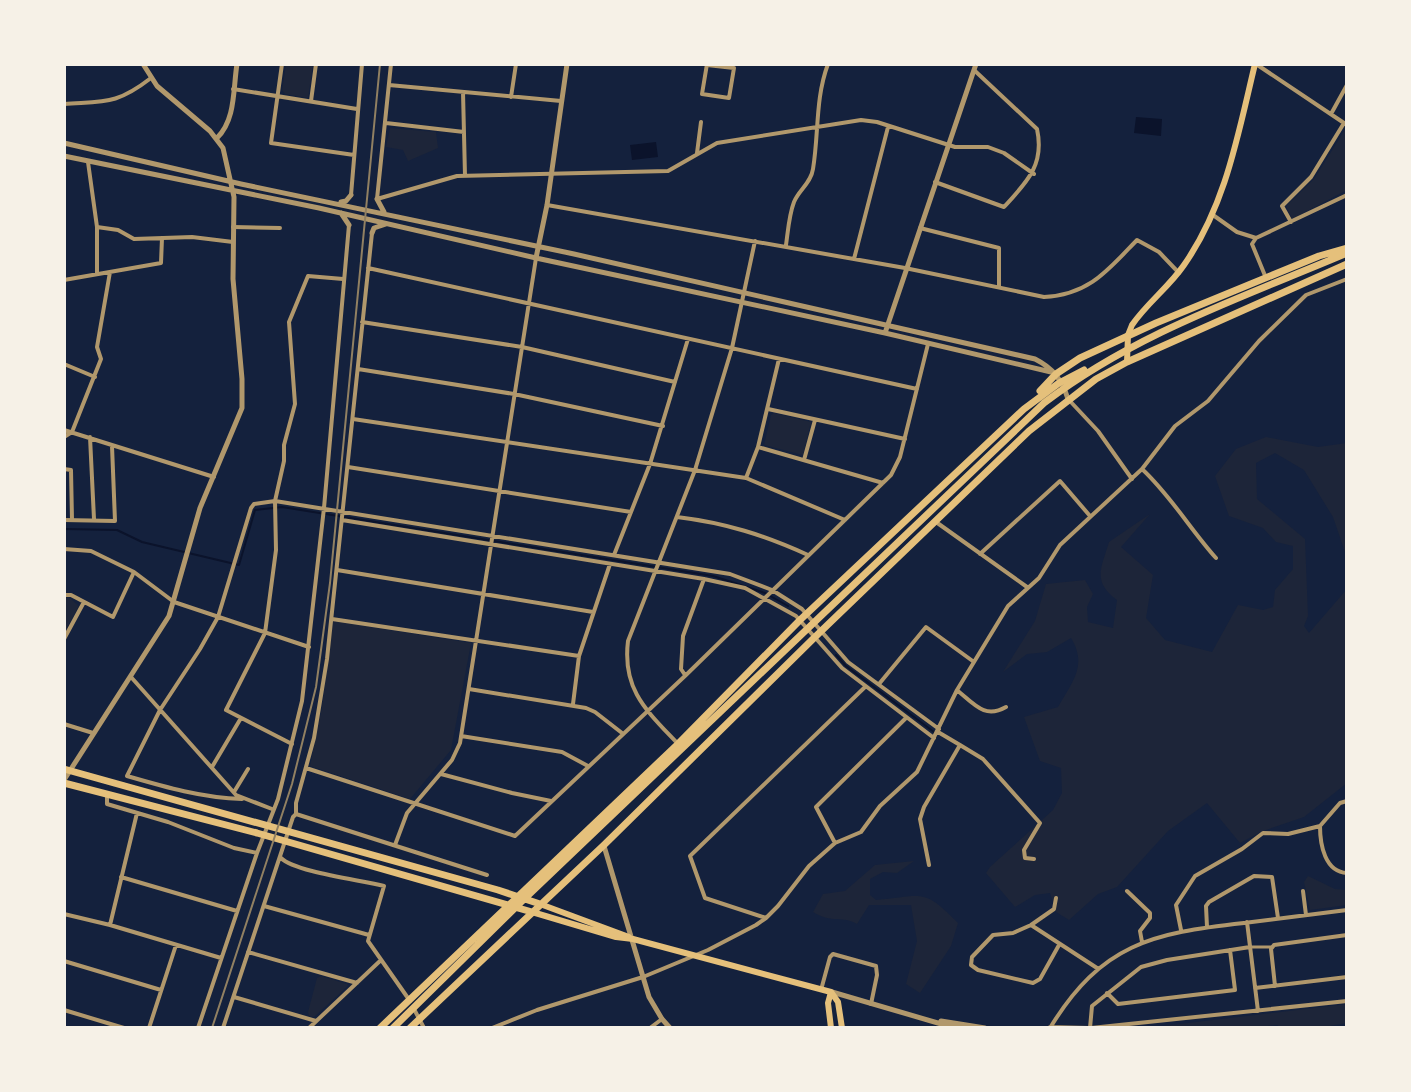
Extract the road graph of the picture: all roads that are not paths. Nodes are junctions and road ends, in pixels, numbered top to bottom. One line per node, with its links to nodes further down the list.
1 (143, 64): 13 (street)
2 (237, 64): 16 (street)
3 (282, 64): 18 (street)
4 (316, 64): 20 (street)
5 (360, 64): 23 (street)
6 (391, 64): 14 (street)
7 (516, 64): 19 (street)
8 (567, 64): 21 (street)
9 (707, 64): 9 (street)
10 (828, 64): 28 (street)
11 (1255, 64): 24 (street); 51 (main road)
12 (975, 67): 33 (street); 39 (street)
13 (151, 78): 22 (street); 31 (street)
14 (389, 85): 17 (street); 26 (street)
15 (1347, 85): 24 (street)
16 (233, 89): 18 (street); 31 (street)
17 (463, 92): 19 (street); 30 (street)
18 (277, 96): 20 (street); 35 (street)
19 (511, 97): 21 (street)
20 (311, 101): 23 (street)
21 (561, 101): 38 (street)
22 (64, 104)
23 (358, 109): 35 (street)
24 (1331, 114): 27 (street)
25 (701, 122): 34 (street)
26 (386, 123): 30 (street); 46 (street)
27 (1346, 124): 52 (street)
28 (817, 127): 29 (street); 34 (street); 64 (street)
29 (888, 127): 33 (street); 68 (street)
30 (464, 132): 40 (street)
31 (217, 138): 41 (street)
32 (64, 143): 41 (street)
33 (947, 145): 39 (street); 42 (street)
34 (697, 153): 38 (street)
35 (354, 155): 44 (street)
36 (64, 156): 37 (street)
37 (88, 162): 43 (street); 55 (street)
38 (552, 174): 40 (street); 48 (street)
39 (1034, 174): 42 (street)
40 (465, 176): 46 (street)
41 (230, 181): 43 (street); 47 (street)
42 (935, 182): 58 (street)
43 (232, 190): 49 (street); 56 (street)
44 (351, 195): 47 (street)
45 (1347, 195): 52 (street)
46 (377, 199): 50 (street)
47 (332, 202): 50 (street)
48 (547, 205): 62 (street); 65 (street)
49 (341, 213): 53 (street); 54 (street)
50 (384, 213): 65 (street)
51 (1213, 215): 61 (street); 73 (main road)
52 (1291, 222): 61 (street)
53 (387, 223): 59 (street); 67 (street)
54 (349, 225): 76 (street)
55 (97, 227): 60 (street); 74 (street)
56 (233, 227): 57 (street); 63 (street)
57 (280, 228)
58 (919, 228): 71 (street); 79 (street)
59 (372, 233): 70 (street)
60 (162, 238): 63 (street); 72 (street)
61 (1256, 238): 75 (street)
62 (755, 241): 64 (street); 80 (street)
63 (233, 242): 120 (street)
64 (786, 246): 68 (street)
65 (540, 247): 67 (street); 80 (street)
66 (1347, 250): 75 (highway); 94 (highway)
67 (536, 258): 81 (street); 82 (street)
68 (854, 259): 71 (street)
69 (1347, 264): 92 (highway)
70 (368, 268): 82 (street); 83 (street)
71 (905, 268): 79 (street); 84 (street)
72 (110, 272): 74 (street); 97 (street)
73 (1179, 273): 79 (street); 86 (main road)
74 (97, 274): 78 (street)
75 (1266, 278): 86 (highway)
76 (343, 279): 125 (street); 126 (street)
77 (1347, 279): 118 (street)
78 (64, 280)
79 (999, 287)
80 (743, 293): 81 (street); 84 (street)
81 (741, 301): 85 (street); 90 (street)
82 (527, 303): 87 (street); 89 (street)
83 (362, 322): 89 (street); 95 (street)
84 (887, 325): 85 (street); 96 (street)
85 (885, 333): 88 (street)
86 (1128, 335): 92 (main road); 96 (highway)
87 (688, 339): 90 (street); 98 (street)
88 (928, 344): 96 (street); 99 (street)
89 (522, 347): 98 (street); 100 (street)
90 (732, 348): 91 (street); 119 (street)
91 (779, 359): 99 (street); 102 (street)
92 (1127, 362): 101 (highway)
93 (64, 364): 97 (street)
94 (1094, 368): 155 (highway); 218 (highway)
95 (358, 369): 100 (street); 103 (street)
96 (1056, 374): 101 (street); 155 (highway)
97 (95, 377): 107 (street)
98 (675, 382): 105 (street)
99 (917, 389): 110 (street)
100 (514, 394): 105 (street); 111 (street)
101 (1068, 399): 122 (street); 136 (highway)
102 (768, 409): 104 (street); 113 (street)
103 (353, 419): 111 (street); 116 (street)
104 (815, 420): 110 (street); 114 (street)
105 (663, 426): 115 (street)
106 (64, 430): 107 (street)
107 (72, 432): 108 (street); 109 (street)
108 (64, 437)
109 (90, 437): 112 (street); 133 (street)
110 (905, 439): 123 (street)
111 (507, 442): 115 (street); 124 (street)
112 (112, 446): 120 (street); 133 (street)
113 (758, 447): 114 (street); 121 (street)
114 (804, 461): 123 (street)
115 (650, 464): 119 (street); 128 (street)
116 (348, 467): 124 (street); 127 (street)
117 (64, 469): 132 (street)
118 (1142, 469): 122 (street); 142 (street)
119 (695, 470): 121 (street); 129 (street)
120 (214, 477): 153 (street)
121 (746, 478): 135 (street)
122 (1132, 479): 130 (street)
123 (883, 483): 135 (street)
124 (500, 492): 128 (street); 137 (street)
125 (275, 501): 126 (street); 156 (street); 159 (street)
126 (324, 508): 127 (street); 163 (street)
127 (343, 511): 134 (street); 137 (street)
128 (631, 512): 140 (street)
129 (677, 517): 141 (street); 144 (street)
130 (1090, 517): 139 (street); 148 (street)
131 (64, 520): 132 (street)
132 (72, 520): 133 (street)
133 (94, 520)
134 (342, 520): 137 (street); 145 (street)
135 (846, 521): 141 (street)
136 (935, 521): 139 (street); 160 (highway)
137 (492, 541): 140 (street); 143 (street); 149 (street)
138 (64, 549): 146 (street)
139 (980, 554): 148 (street)
140 (614, 555): 144 (street)
141 (809, 556): 150 (street)
142 (1216, 558)
143 (610, 564): 144 (street); 154 (street)
144 (657, 567): 147 (street); 150 (street); 175 (street)
145 (337, 570): 149 (street); 157 (street)
146 (134, 572): 152 (street); 153 (street)
147 (704, 579): 150 (street); 166 (street)
148 (1027, 587): 165 (street)
149 (483, 593): 154 (street); 162 (street)
150 (768, 594): 155 (street); 158 (street); 166 (street)
151 (64, 595): 152 (street)
152 (84, 602): 161 (street)
153 (174, 602): 156 (street); 167 (street)
154 (593, 612): 164 (street)
155 (807, 614): 158 (highway); 160 (street)
156 (218, 617): 159 (street); 174 (street)
157 (332, 619): 162 (street); 189 (street)
158 (800, 620): 160 (street); 185 (highway)
159 (265, 633): 163 (street); 176 (street)
160 (818, 634): 168 (street); 169 (street); 207 (highway)
161 (64, 639)
162 (476, 640): 164 (street); 170 (street)
163 (309, 647): 184 (street)
164 (579, 656): 172 (street)
165 (974, 662): 168 (street); 171 (street)
166 (686, 675): 175 (street)
167 (131, 677): 174 (street); 180 (street)
168 (879, 684): 179 (street)
169 (865, 687): 177 (street); 227 (street)
170 (469, 689): 172 (street); 182 (street)
171 (957, 690): 173 (street); 179 (street)
172 (573, 704): 181 (street)
173 (1006, 707)
174 (160, 710): 188 (street); 196 (street)
175 (647, 710): 181 (street); 185 (street)
176 (241, 718): 184 (street); 188 (street)
177 (906, 718): 183 (street); 205 (street)
178 (64, 724): 180 (street)
179 (938, 731): 183 (street); 186 (street)
180 (93, 733): 191 (street)
181 (622, 733): 187 (street)
182 (461, 736): 187 (street); 192 (street)
183 (934, 738): 205 (street)
184 (292, 744): 200 (street)
185 (678, 744): 218 (highway)
186 (960, 745): 210 (street); 211 (street)
187 (588, 766): 197 (street)
188 (212, 767): 194 (street)
189 (306, 768): 199 (street); 202 (street)
190 (248, 769): 194 (street)
191 (67, 770): 193 (street); 204 (highway)
192 (441, 774): 197 (street); 199 (street)
193 (64, 782): 195 (highway)
194 (234, 792): 196 (street)
195 (107, 795): 201 (street); 204 (highway)
196 (242, 799): 200 (street)
197 (551, 801): 199 (street)
198 (1347, 801): 203 (street)
199 (416, 804): 206 (street)
200 (273, 809): 208 (street)
201 (137, 813): 208 (street); 214 (street)
202 (296, 814): 206 (street); 209 (street)
203 (1320, 826): 212 (street); 233 (street)
204 (258, 829): 218 (highway); 219 (highway)
205 (835, 843): 227 (street)
206 (395, 845): 213 (street)
207 (604, 845): 220 (highway); 236 (street)
208 (257, 853): 223 (street)
209 (281, 858): 221 (street); 234 (street)
210 (1034, 859)
211 (929, 865)
212 (1347, 873)
213 (487, 875)
214 (121, 877): 223 (street); 230 (street)
215 (1127, 891): 237 (street)
216 (1303, 891): 226 (street)
217 (1056, 898): 231 (street)
218 (518, 899): 219 (highway); 220 (highway); 274 (highway)
219 (507, 904): 224 (highway); 259 (highway)
220 (540, 904): 224 (highway); 236 (main road)
221 (263, 906): 234 (street); 243 (street)
222 (1347, 910): 226 (street)
223 (237, 911): 245 (street)
224 (532, 912): 236 (main road); 264 (highway)
225 (64, 914): 230 (street)
226 (1306, 915): 228 (street)
227 (766, 918): 244 (street)
228 (1278, 918): 229 (street); 232 (street)
229 (1247, 922): 232 (street); 240 (street)
230 (110, 925): 238 (street)
231 (1031, 925): 239 (street); 239 (street)
232 (1207, 927): 233 (street)
233 (1181, 930): 237 (street)
234 (369, 935): 246 (street)
235 (1347, 935): 241 (street)
236 (633, 939): 244 (main road); 249 (street)
237 (1142, 942): 248 (street)
238 (176, 945): 245 (street); 254 (street)
239 (1059, 945): 248 (street)
240 (1250, 947): 241 (street); 242 (street); 253 (street)
241 (1272, 947): 252 (street)
242 (1230, 950): 257 (street); 257 (street)
243 (248, 952): 251 (street); 258 (street)
244 (691, 955): 249 (street); 255 (main road)
245 (221, 958): 270 (street)
246 (381, 960): 251 (street); 259 (street)
247 (64, 961): 254 (street)
248 (1097, 968): 284 (street)
249 (643, 977): 265 (street); 277 (street)
250 (1347, 977): 252 (street)
251 (357, 983): 267 (street)
252 (1275, 986): 253 (street)
253 (1255, 988): 263 (street)
254 (161, 990): 269 (street)
255 (821, 990): 256 (main road); 261 (street)
256 (831, 992): 261 (street); 280 (main road); 281 (main road)
257 (1107, 993): 285 (street)
258 (234, 997): 267 (street); 271 (street)
259 (409, 1000): 264 (street); 273 (highway)
260 (1347, 1001): 263 (street)
261 (871, 1004): 266 (street)
262 (64, 1010): 268 (street)
263 (1258, 1012): 285 (street)
264 (420, 1018): 275 (highway); 276 (street)
265 (662, 1019): 278 (street); 279 (street)
266 (924, 1019): 282 (street); 283 (street)
267 (316, 1021): 272 (street)
268 (124, 1028)
269 (149, 1028)
270 (198, 1028)
271 (223, 1028)
272 (309, 1028)
273 (380, 1028)
274 (393, 1028)
275 (410, 1028)
276 (424, 1028)
277 (492, 1028)
278 (650, 1028)
279 (670, 1028)
280 (831, 1028)
281 (842, 1028)
282 (955, 1028)
283 (985, 1028)
284 (1050, 1028): 285 (street)
285 (1090, 1028)

